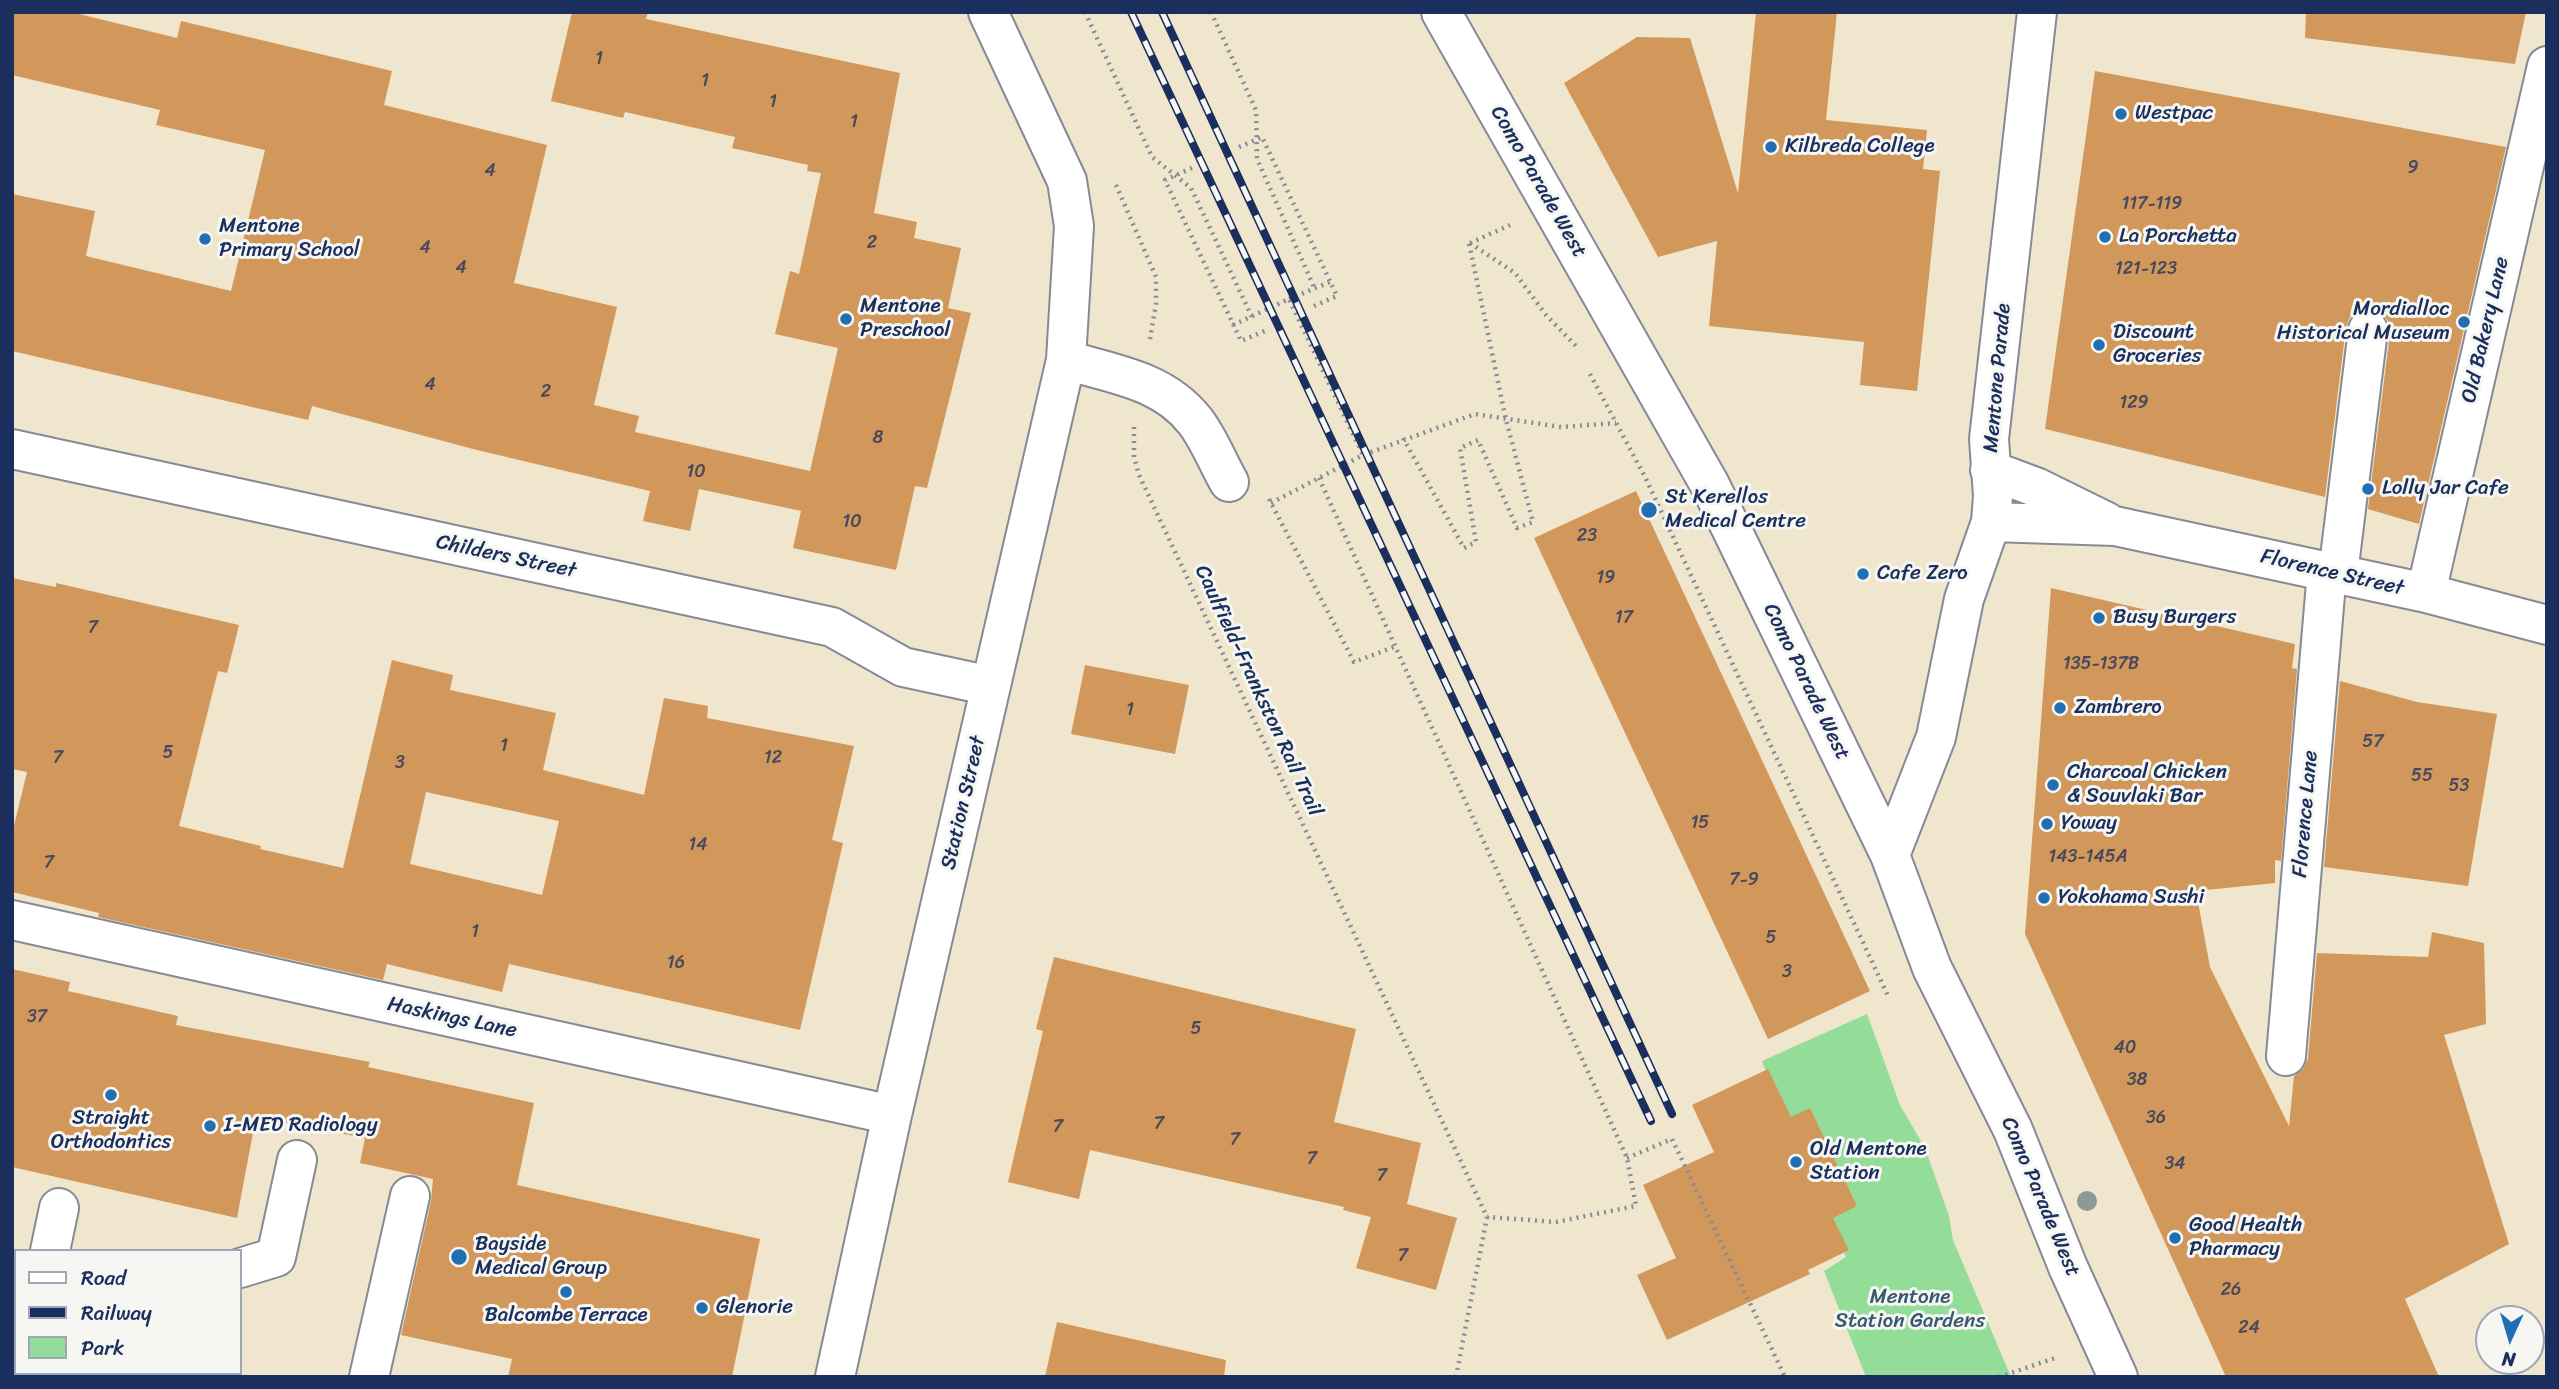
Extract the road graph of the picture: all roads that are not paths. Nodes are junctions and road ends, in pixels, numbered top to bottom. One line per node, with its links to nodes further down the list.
1 (988, 12): 6 (street, Station Street)
2 (1441, 12): 16 (street, Como Parade West)
3 (2037, 12): 8 (street, Mentone Parade)
4 (2547, 66): 13 (street, Old Bakery Lane)
5 (2368, 330): 12 (street, Florence Lane)
6 (1066, 360): 9 (street); 15 (street, Station Street)
7 (12, 449): 15 (street, Childers Street)
8 (1990, 470): 10 (street, Mentone Parade); 11 (street, Florence Street)
9 (1229, 482)
10 (1991, 522): 11 (street, Florence Street); 16 (street, Mentone Parade)
11 (2115, 526): 12 (street, Florence Street)
12 (2332, 573): 13 (street, Florence Street); 18 (street, Florence Lane)
13 (2426, 593): 14 (street, Florence Street)
14 (2547, 625)
15 (991, 686): 19 (street, Station Street)
16 (1890, 855): 27 (street, Como Parade West)
17 (12, 920): 19 (street, Haskings Lane)
18 (2286, 1056)
19 (892, 1115): 26 (street, Station Street)
20 (297, 1160): 24 (street)
21 (410, 1196): 25 (street)
22 (59, 1208): 23 (street)
23 (50, 1249)
24 (242, 1267)
25 (369, 1377)
26 (835, 1377)
27 (2118, 1377)

